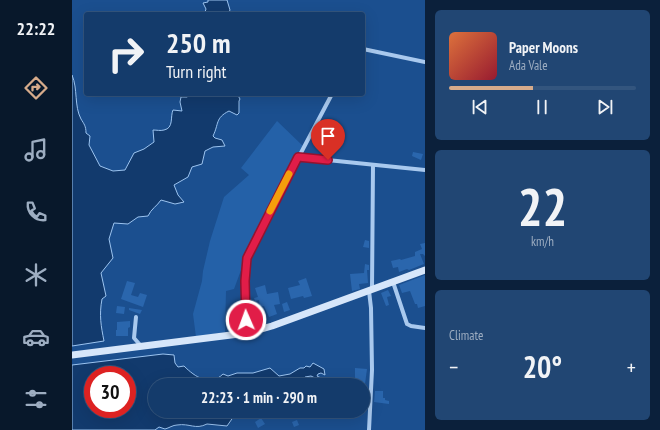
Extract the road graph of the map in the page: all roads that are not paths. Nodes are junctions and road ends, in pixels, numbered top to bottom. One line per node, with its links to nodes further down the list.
1 (365, 50): 2 (street)
2 (425, 62)
3 (331, 96): 4 (street)
4 (298, 157): 5 (street); 12 (street)
5 (373, 165): 6 (street); 9 (street)
6 (425, 170)
7 (425, 270): 8 (main road)
8 (393, 282): 9 (main road); 11 (street)
9 (371, 290): 12 (main road); 15 (street)
10 (136, 317): 13 (street)
11 (425, 328)
12 (247, 333): 13 (main road)
13 (140, 346): 14 (main road)
14 (72, 355)
15 (369, 430)

